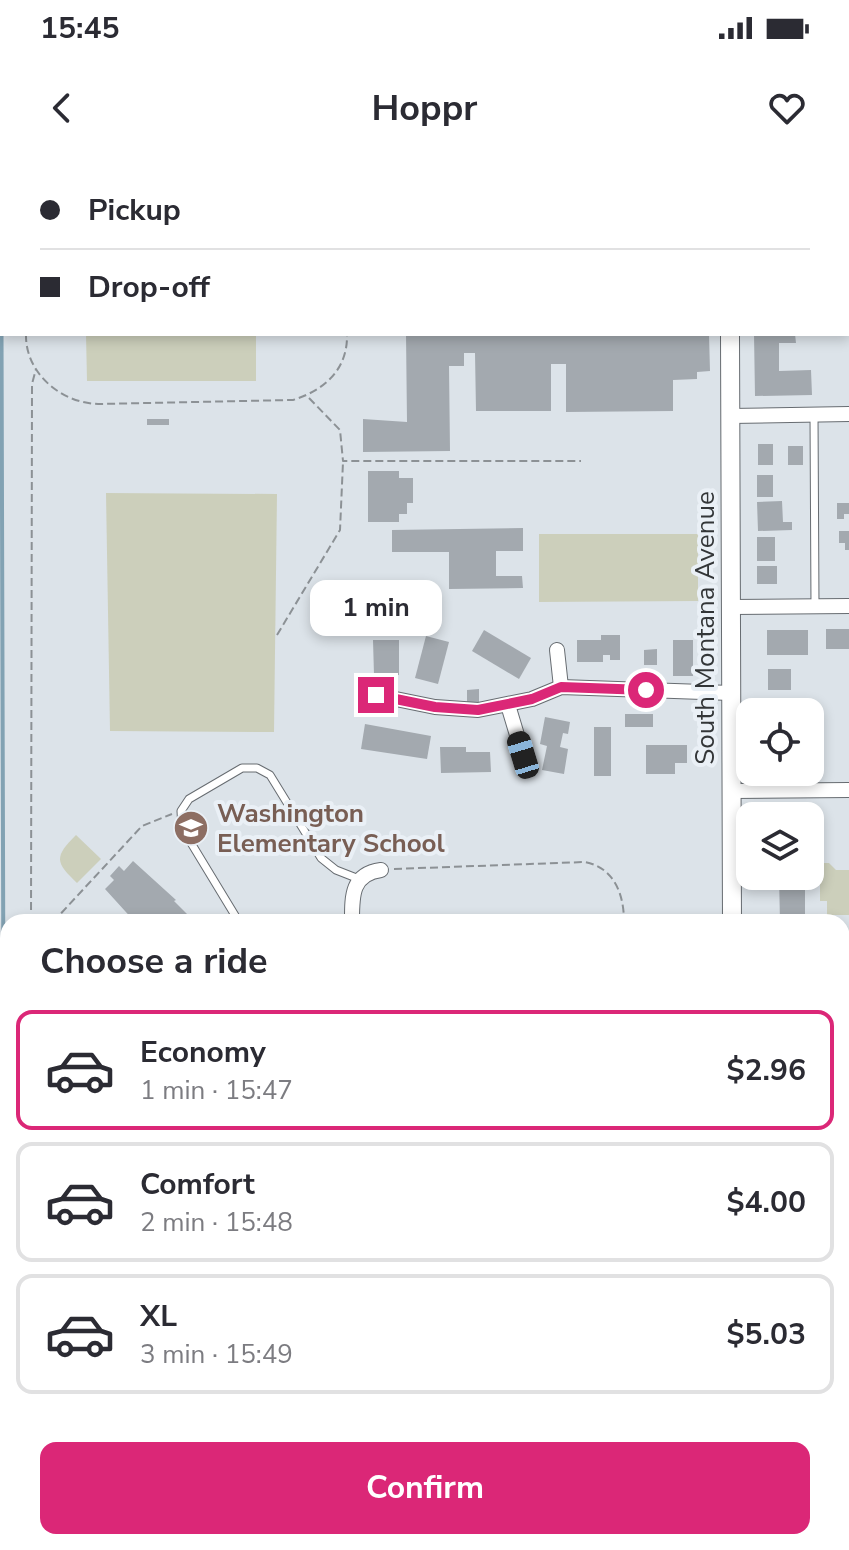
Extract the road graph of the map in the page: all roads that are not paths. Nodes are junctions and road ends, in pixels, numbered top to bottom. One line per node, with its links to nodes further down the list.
1 (730, 336): 4 (street, South Montana Avenue)
2 (849, 414): 3 (street)
3 (814, 415): 4 (street); 5 (lane)
4 (730, 416): 7 (street, South Montana Avenue)
5 (815, 606): 6 (street); 7 (street)
6 (849, 606)
7 (731, 607): 10 (street, South Montana Avenue)
8 (557, 650): 9 (street)
9 (561, 687): 10 (street); 12 (street)
10 (731, 693): 15 (street, South Montana Avenue)
11 (376, 695): 12 (street)
12 (508, 705): 13 (street)
13 (523, 755)
14 (849, 790): 15 (street)
15 (732, 791): 20 (street, South Montana Avenue)
16 (381, 870): 17 (street)
17 (359, 879): 18 (lane); 19 (street)
18 (234, 914)
19 (352, 914)
20 (732, 914)
21 (726, 1550): 22 (street)
22 (735, 1550)

